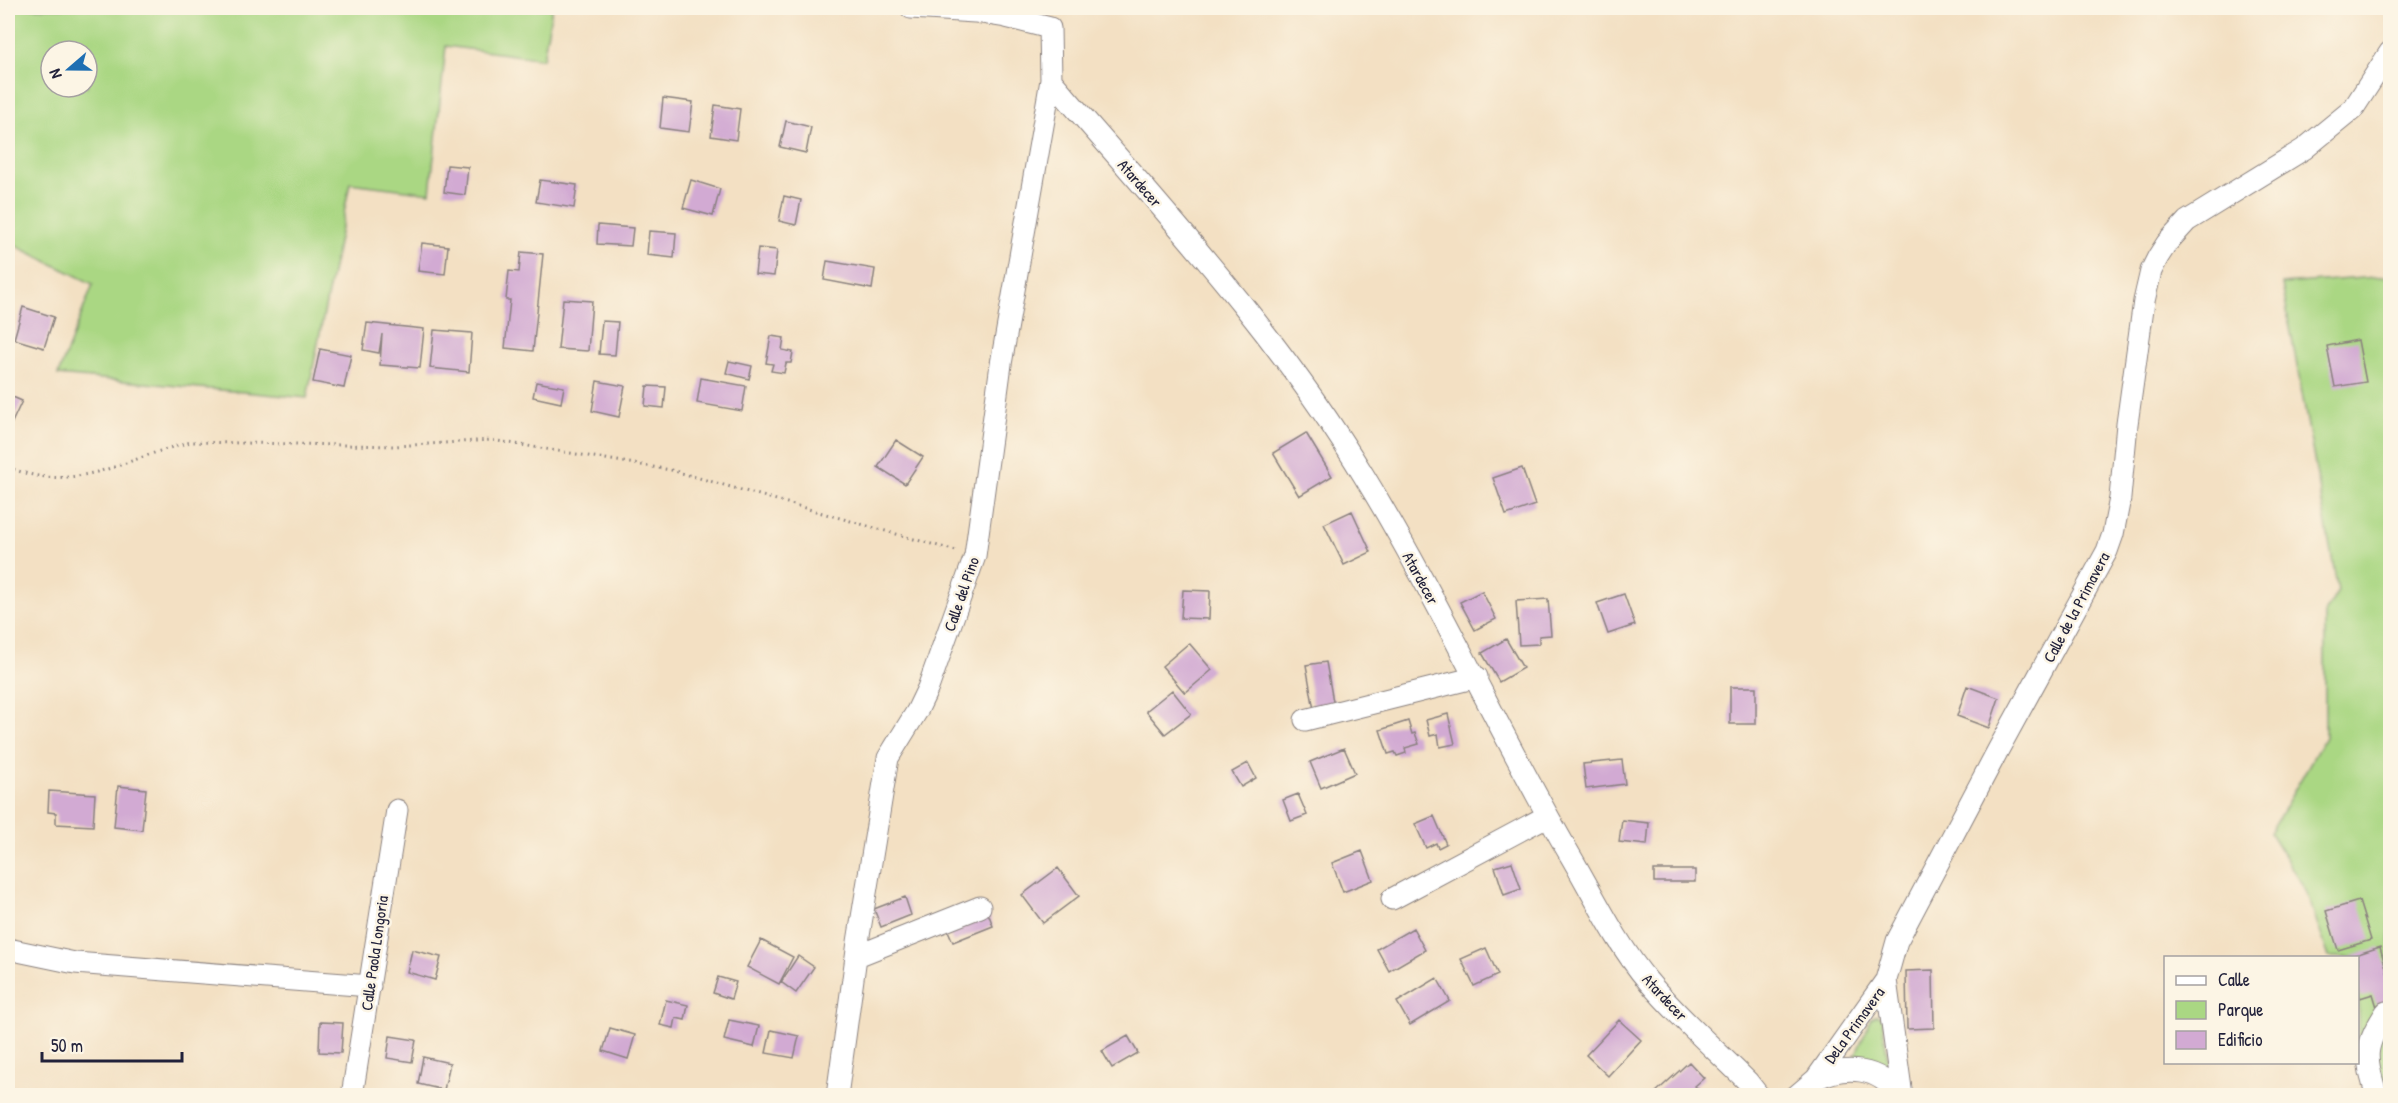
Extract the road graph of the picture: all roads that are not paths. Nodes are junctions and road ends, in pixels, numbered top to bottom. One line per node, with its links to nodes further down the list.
1 (911, 8): 3 (street)
2 (2391, 52): 12 (street, Calle de la Primavera)
3 (1051, 80): 4 (street, Atardecer); 11 (street, Calle del Pino)
4 (1477, 677): 5 (street); 7 (street, Atardecer)
5 (1305, 720)
6 (397, 810): 13 (street, Calle Paola Longoria)
7 (1547, 816): 8 (street); 18 (street, Atardecer)
8 (1392, 899)
9 (980, 907): 11 (street)
10 (8, 948): 13 (street)
11 (857, 956): 17 (street, Calle del Pino)
12 (1886, 980): 15 (street, DeLa Primavera); 20 (street, Calle de la Primavera)
13 (370, 986): 16 (street, Calle Paola Longoria)
14 (2386, 1012): 21 (street)
15 (1816, 1079): 19 (street, DeLa Primavera); 20 (street)
16 (352, 1095)
17 (837, 1095)
18 (1759, 1095)
19 (1796, 1095)
20 (1900, 1095)
21 (2377, 1095)

